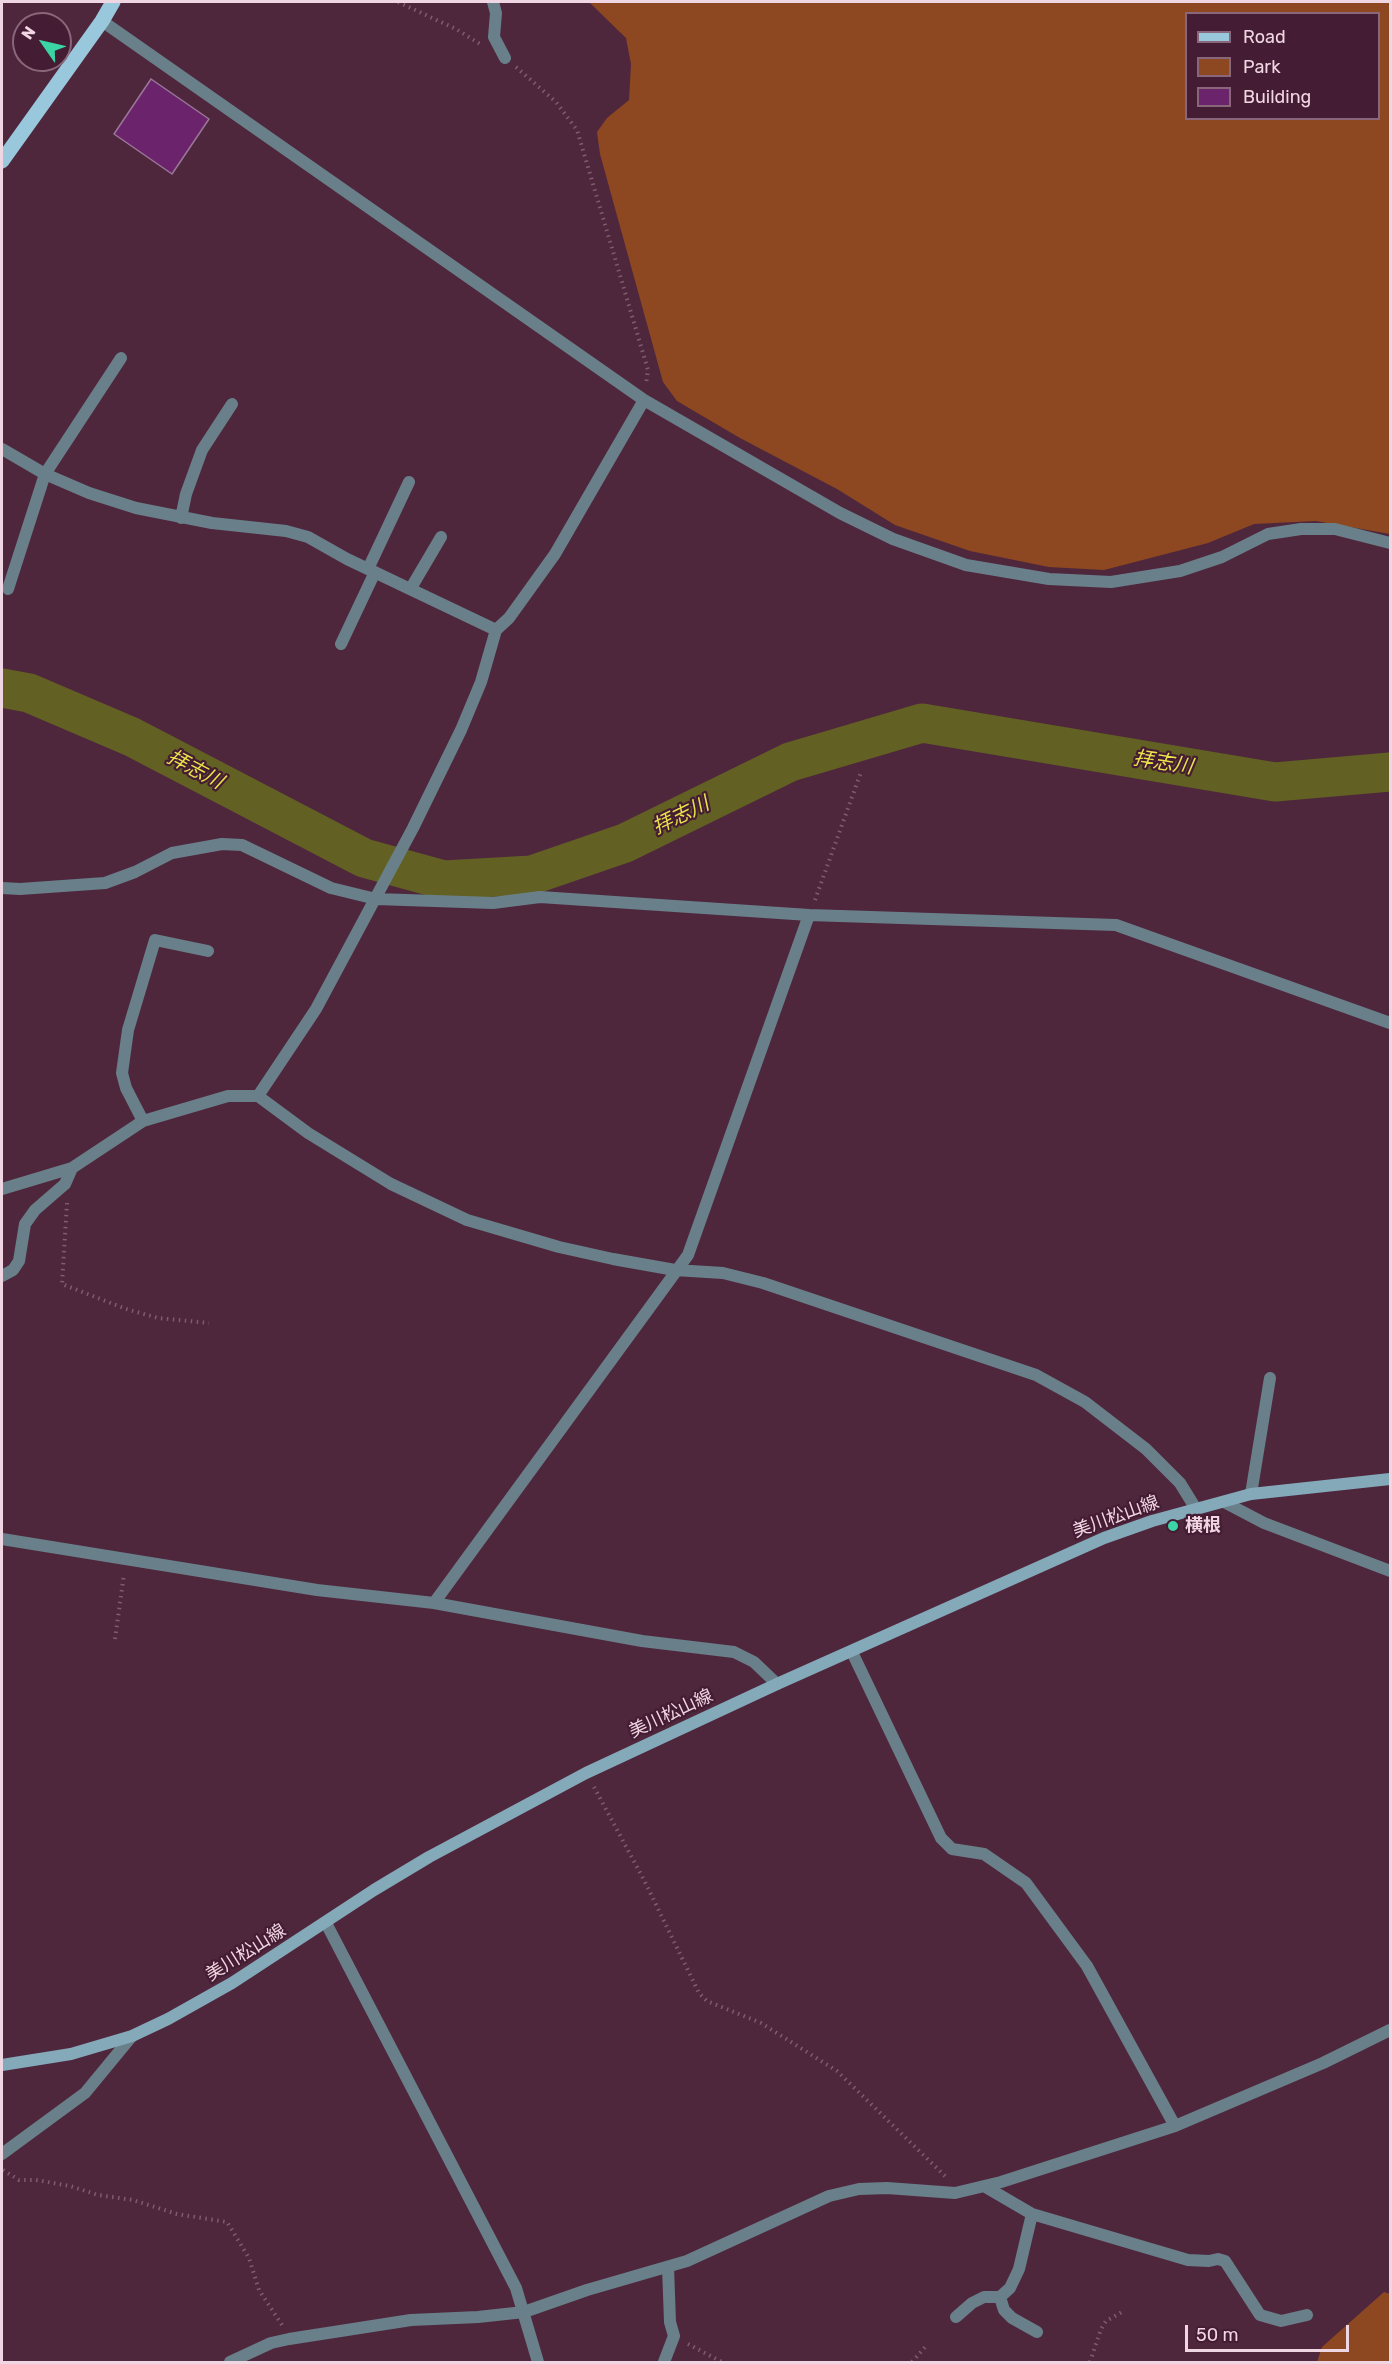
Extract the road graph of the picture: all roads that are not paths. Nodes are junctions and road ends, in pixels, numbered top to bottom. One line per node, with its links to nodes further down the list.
1 (112, 2): 3 (main road)
2 (493, 2): 4 (street)
3 (102, 21): 5 (main road); 7 (street)
4 (505, 58)
5 (2, 161)
6 (121, 358): 10 (street)
7 (644, 400): 14 (street); 18 (street)
8 (232, 404): 12 (street)
9 (2, 449): 10 (street)
10 (45, 474): 12 (street); 17 (street)
11 (409, 482): 15 (street)
12 (181, 518): 15 (street)
13 (441, 537): 16 (street)
14 (1390, 543)
15 (371, 570): 16 (street); 19 (street)
16 (411, 588): 18 (street)
17 (8, 590)
18 (496, 630): 21 (street)
19 (341, 644)
20 (2, 888): 21 (street)
21 (378, 894): 22 (street); 25 (street)
22 (809, 915): 24 (street); 29 (street)
23 (208, 951): 26 (street)
24 (1390, 1023)
25 (258, 1096): 26 (street); 29 (street)
26 (143, 1121): 27 (street)
27 (72, 1168): 28 (street); 30 (street)
28 (2, 1190)
29 (675, 1270): 35 (street); 38 (street)
30 (2, 1276)
31 (1270, 1378): 33 (street)
32 (1390, 1479): 33 (main road, 美川松山線)
33 (1251, 1494): 34 (main road, 美川松山線)
34 (1224, 1502): 35 (main road, 美川松山線); 37 (street)
35 (1196, 1509): 39 (main road, 美川松山線)
36 (2, 1539): 38 (street)
37 (1390, 1571)
38 (434, 1603): 40 (street)
39 (852, 1652): 40 (main road, 美川松山線); 45 (street)
40 (777, 1684): 41 (main road, 美川松山線)
41 (326, 1923): 43 (main road, 美川松山線); 51 (street)
42 (1390, 2030): 45 (street)
43 (132, 2036): 44 (main road, 美川松山線); 46 (street)
44 (2, 2064)
45 (1174, 2126): 47 (street)
46 (2, 2154)
47 (984, 2186): 48 (street); 49 (street)
48 (1032, 2214): 50 (street); 52 (street)
49 (668, 2267): 51 (street); 57 (street)
50 (1000, 2297): 53 (street); 54 (street)
51 (524, 2312): 55 (street); 56 (street)
52 (1307, 2315)
53 (956, 2317)
54 (1037, 2332)
55 (230, 2362)
56 (538, 2362)
57 (664, 2362)

